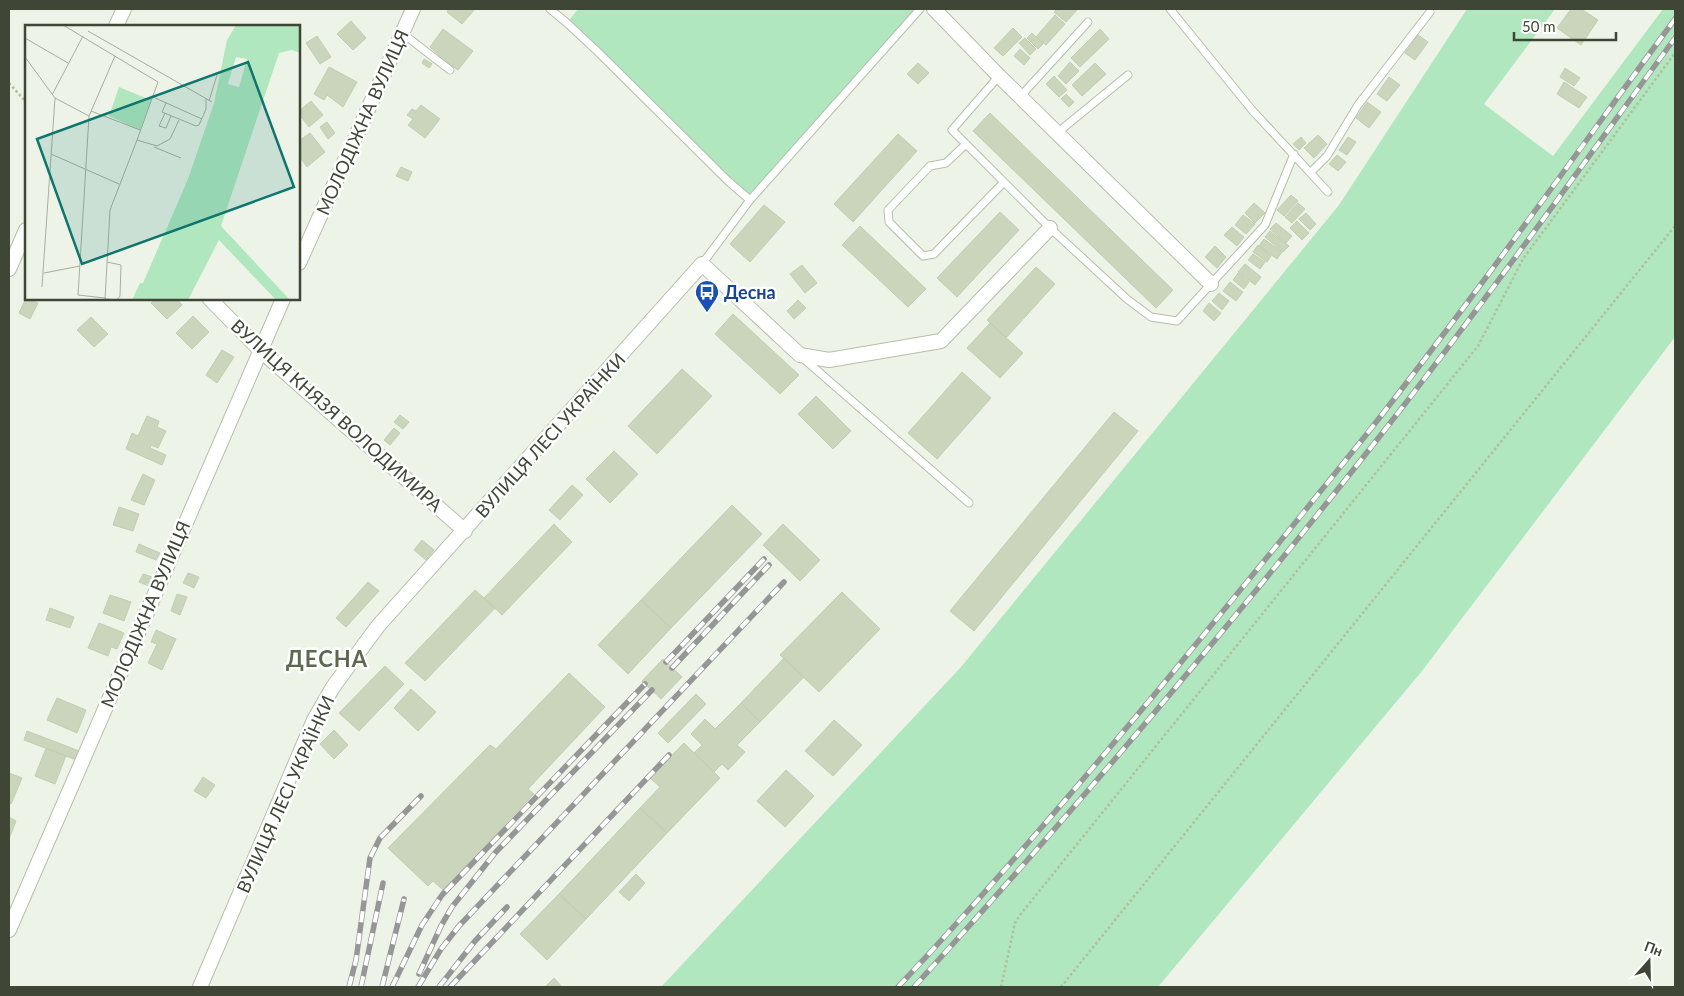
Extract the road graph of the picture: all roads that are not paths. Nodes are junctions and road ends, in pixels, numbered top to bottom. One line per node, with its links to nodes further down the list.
1 (124, 9): 9 (street)
2 (413, 9): 10 (street, МОЛОДІЖНА ВУЛИЦЯ)
3 (550, 9): 21 (lane)
4 (920, 9): 21 (lane)
5 (934, 9): 13 (street)
6 (1170, 9): 17 (lane)
7 (1430, 12): 18 (lane)
8 (1088, 22): 14 (lane)
9 (116, 25)
10 (402, 32): 11 (lane); 24 (street, МОЛОДІЖНА ВУЛИЦЯ)
11 (450, 70)
12 (1128, 75): 15 (lane)
13 (999, 76): 14 (street); 16 (lane)
14 (1020, 97): 15 (street)
15 (1057, 133): 27 (street)
16 (966, 144): 19 (lane); 19 (lane)
17 (1294, 154): 18 (lane); 27 (lane)
18 (1311, 172): 20 (lane)
19 (1004, 182): 22 (lane)
20 (1328, 192)
21 (750, 200): 25 (lane)
22 (1050, 228): 27 (lane); 31 (street)
23 (25, 232): 26 (street)
24 (300, 261)
25 (702, 264): 31 (street); 33 (street, ВУЛИЦЯ ЛЕСІ УКРАЇНКИ)
26 (9, 270)
27 (1211, 284)
28 (211, 300): 30 (street, ВУЛИЦЯ КНЯЗЯ ВОЛОДИМИРА)
29 (283, 300): 30 (street, МОЛОДІЖНА ВУЛИЦЯ)
30 (260, 350): 33 (street, ВУЛИЦЯ КНЯЗЯ ВОЛОДИМИРА); 34 (street, МОЛОДІЖНА ВУЛИЦЯ)
31 (800, 355): 32 (lane)
32 (970, 503)
33 (465, 531): 35 (street, ВУЛИЦЯ ЛЕСІ УКРАЇНКИ)
34 (9, 930)
35 (200, 987)

